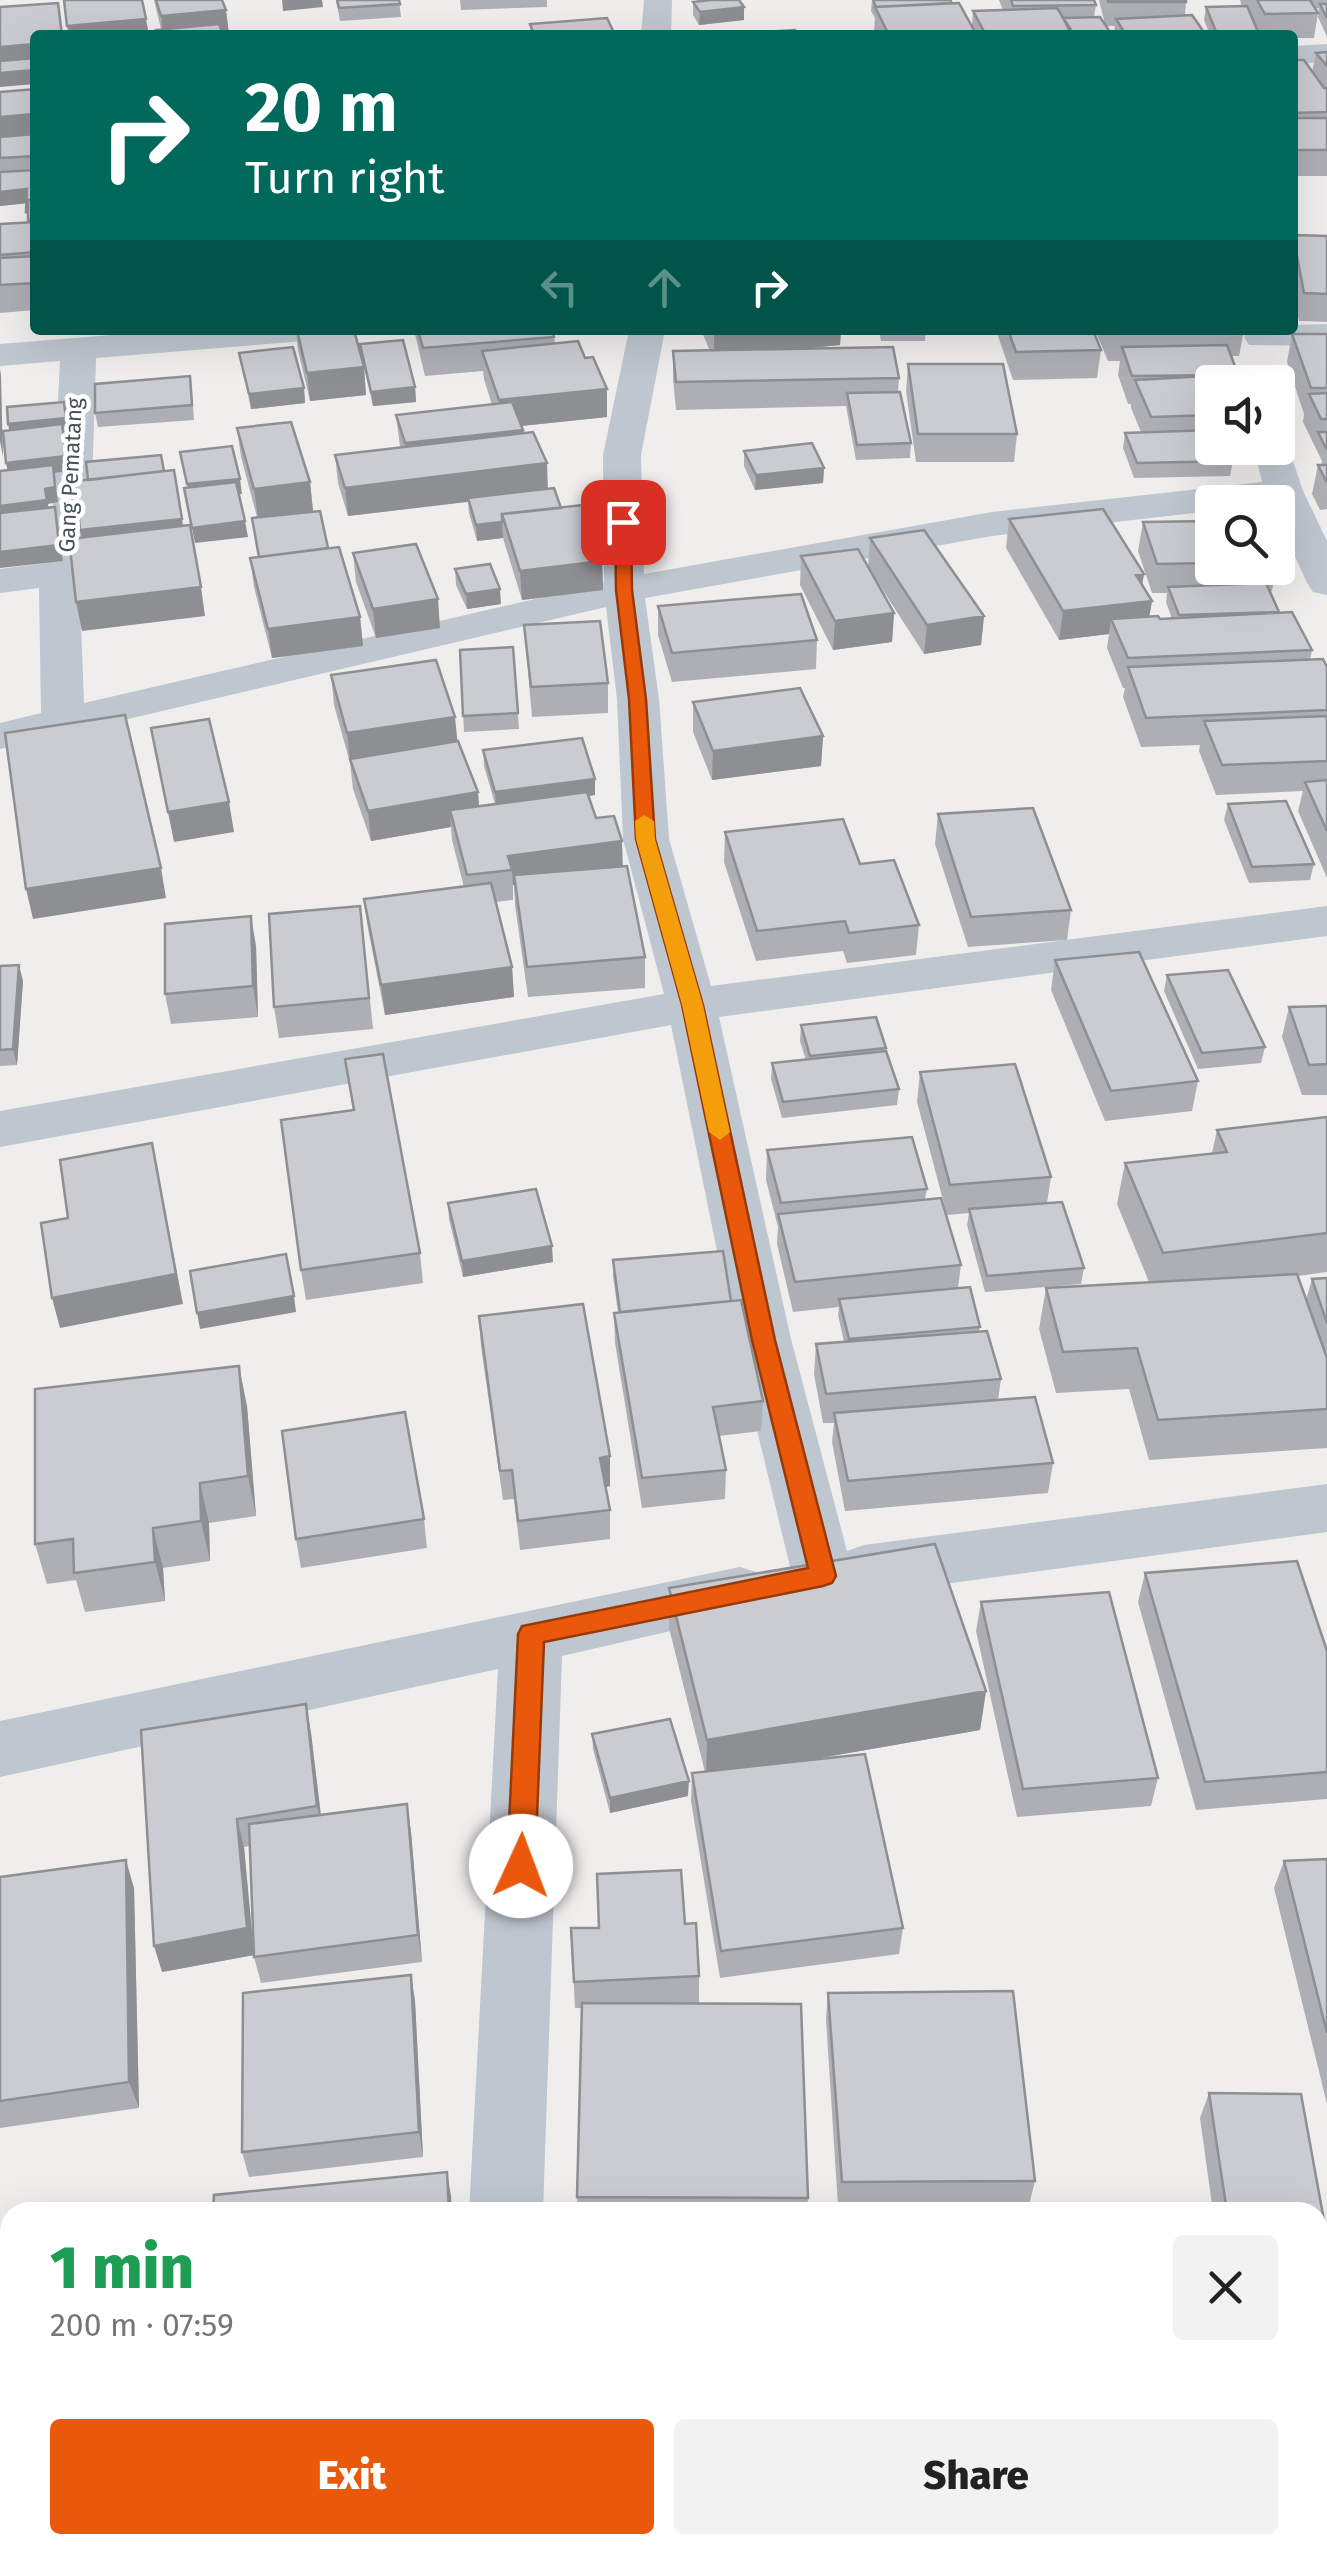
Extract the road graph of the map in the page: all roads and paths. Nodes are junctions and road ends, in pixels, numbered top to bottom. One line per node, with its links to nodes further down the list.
1 (658, 0): 2 (street)
2 (656, 30)
3 (1327, 52): 4 (street)
4 (1298, 54)
5 (241, 335): 10 (street)
6 (646, 335): 18 (street)
7 (1261, 335): 12 (street)
8 (1298, 335): 9 (street)
9 (1327, 335)
10 (78, 348): 11 (street); 15 (street, Gang Pematang)
11 (0, 355)
12 (1257, 365)
13 (1195, 501): 18 (street)
14 (1295, 515): 17 (street)
15 (59, 574): 16 (street); 19 (street, Gang Pematang)
16 (0, 582)
17 (1327, 583)
18 (624, 590): 19 (street); 22 (street)
19 (63, 721): 20 (street)
20 (0, 736)
21 (1327, 921): 22 (street)
22 (692, 1005): 23 (street); 25 (street)
23 (0, 1129)
24 (1327, 1508): 25 (street)
25 (823, 1576): 26 (street)
26 (531, 1634): 27 (street); 28 (street)
27 (0, 1749)
28 (506, 2202)

